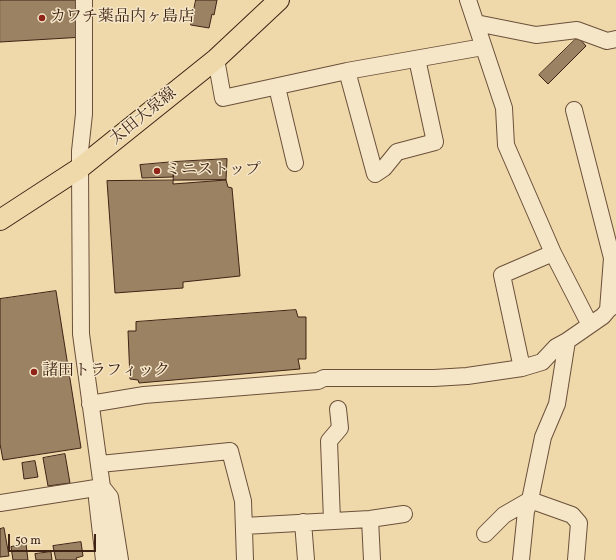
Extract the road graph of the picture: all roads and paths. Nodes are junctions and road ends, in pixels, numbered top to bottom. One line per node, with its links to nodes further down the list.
1 (84, 0): 13 (street)
2 (263, 0): 13 (main road, 太田大泉線)
3 (279, 0): 8 (main road, 太田大泉線)
4 (468, 0): 5 (street)
5 (476, 23): 6 (street); 7 (street)
6 (616, 39)
7 (483, 47): 9 (street); 17 (street)
8 (216, 59): 11 (street); 13 (main road, 太田大泉線)
9 (417, 59): 10 (street); 10 (street)
10 (347, 71): 11 (street)
11 (277, 87): 14 (street)
12 (574, 110): 18 (street)
13 (80, 160): 15 (main road, 太田大泉線); 16 (main road, 太田大泉線); 21 (street)
14 (295, 163)
15 (0, 203)
16 (0, 220)
17 (553, 253): 18 (street); 20 (street)
18 (607, 315): 19 (street)
19 (567, 341): 20 (street); 25 (street)
20 (522, 368): 21 (street)
21 (90, 404): 23 (street)
22 (338, 409): 29 (street)
23 (100, 464): 24 (street); 31 (street)
24 (102, 487): 26 (street); 33 (street); 34 (street)
25 (530, 500): 32 (street); 38 (street); 39 (street)
26 (0, 504)
27 (404, 514): 28 (street)
28 (370, 519): 29 (street); 37 (street)
29 (332, 521): 30 (street)
30 (303, 522): 31 (street); 36 (street)
31 (244, 526): 35 (street)
32 (485, 534)
33 (104, 560)
34 (120, 560)
35 (245, 560)
36 (306, 560)
37 (372, 560)
38 (521, 560)
39 (576, 560)

